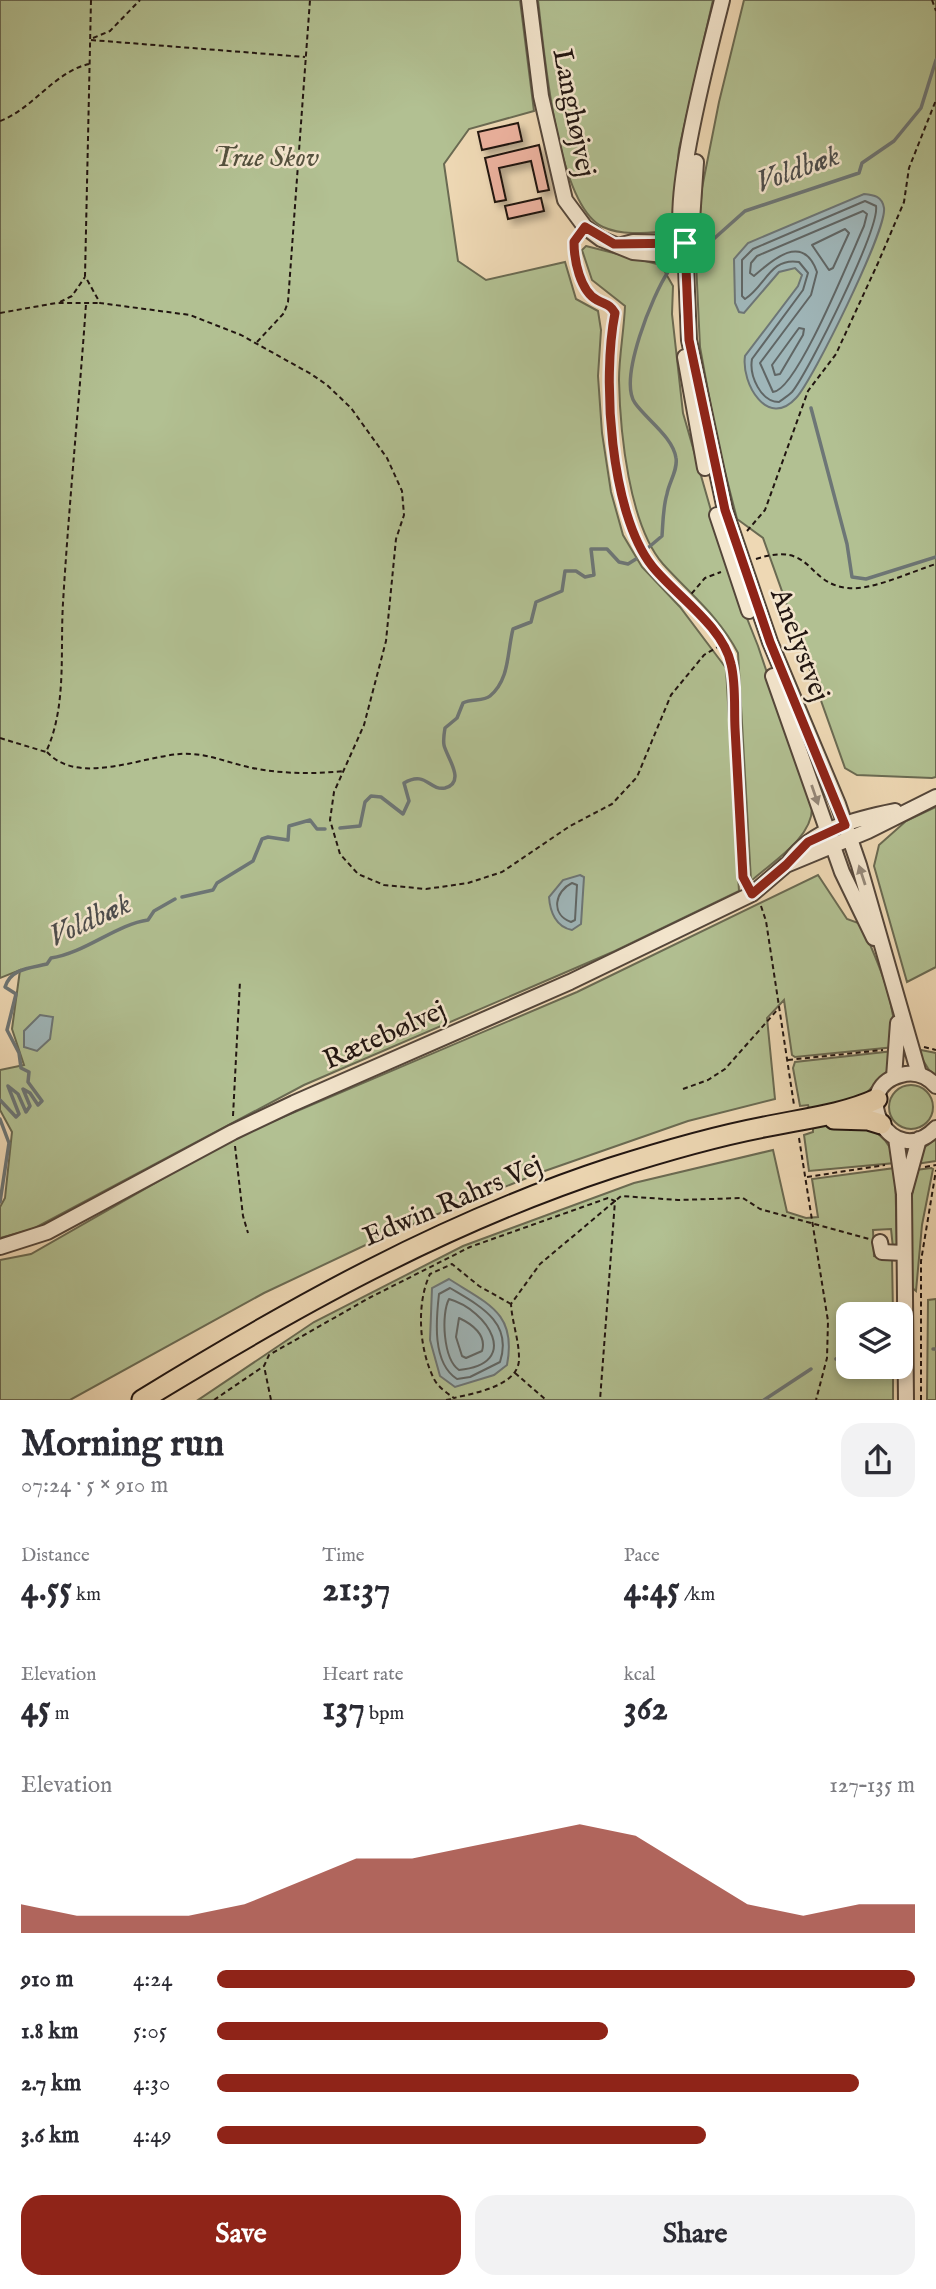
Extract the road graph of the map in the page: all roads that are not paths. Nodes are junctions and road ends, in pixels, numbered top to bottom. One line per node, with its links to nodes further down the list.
1 (529, 0): 3 (street, Langhøjvej)
2 (722, 0): 3 (street, Anelystvej)
3 (685, 250): 4 (street, Anelystvej)
4 (689, 340): 5 (street, Anelystvej); 5 (street, Anelystvej)
5 (737, 565): 7 (street, Anelystvej); 8 (street, Anelystvej, one-way to 8)
6 (936, 797): 7 (street, Rætebølvej)
7 (847, 831): 8 (street, Rætebølvej); 9 (street, Anelystvej, one-way to 7)
8 (830, 839): 9 (street, Anelystvej); 22 (street, Rætebølvej)
9 (886, 961): 10 (street, Anelystvej)
10 (898, 1004): 11 (street, Anelystvej); 12 (street, Anelystvej)
11 (919, 1074): 12 (street); 13 (street)
12 (894, 1077): 14 (street)
13 (936, 1086)
14 (877, 1099): 15 (highway); 16 (street)
15 (812, 1119): 16 (highway); 24 (highway, Edwin Rahrs Vej)
16 (881, 1124): 18 (street)
17 (936, 1128): 19 (street)
18 (896, 1138): 19 (street); 20 (street)
19 (919, 1139): 20 (street)
20 (904, 1195): 23 (street)
21 (880, 1242): 23 (street)
22 (0, 1247)
23 (904, 1253): 25 (street)
24 (142, 1400)
25 (906, 1400)

